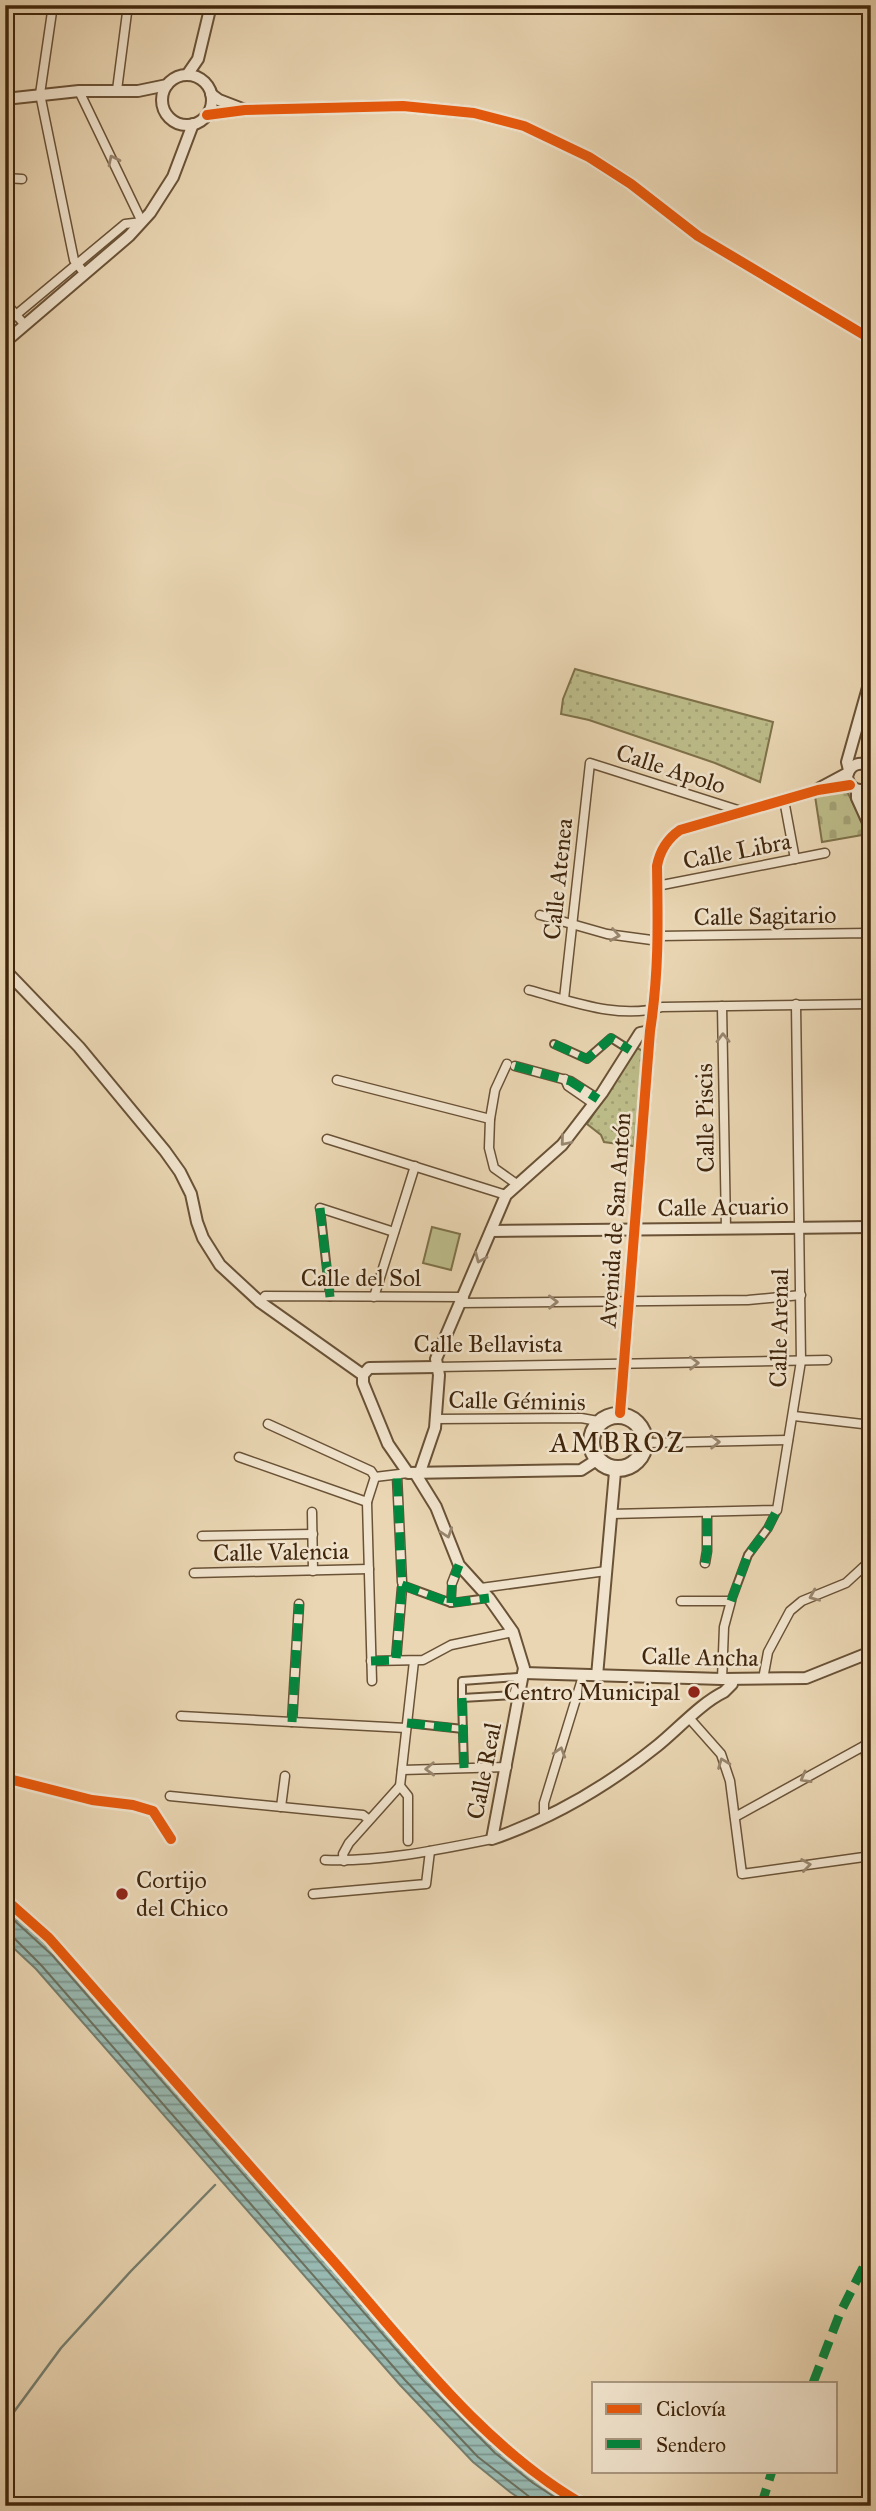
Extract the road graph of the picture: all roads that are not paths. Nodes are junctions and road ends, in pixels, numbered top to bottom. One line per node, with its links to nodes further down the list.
1 (52, 5): 11 (street)
2 (128, 5): 8 (street)
3 (211, 5): 4 (street)
4 (198, 59): 5 (street); 6 (street)
5 (187, 75): 6 (street); 7 (street)
6 (201, 79): 12 (street)
7 (167, 85): 10 (street); 14 (street)
8 (117, 90): 9 (street); 10 (street)
9 (79, 91): 11 (street); 22 (street, one-way to 9)
10 (138, 91): 14 (street)
11 (40, 94): 13 (street); 23 (street)
12 (211, 94): 15 (street); 16 (street)
13 (5, 99)
14 (164, 107): 17 (street)
15 (245, 110): 16 (street); 29 (street)
16 (207, 115): 18 (street)
17 (178, 122): 18 (street); 19 (street)
18 (193, 124): 19 (street)
19 (182, 149): 22 (street)
20 (5, 178): 21 (street)
21 (22, 179)
22 (142, 222): 23 (street); 24 (street)
23 (77, 263): 24 (street); 26 (street)
24 (86, 274): 28 (street)
25 (5, 302): 26 (street)
26 (16, 315): 27 (street); 28 (street)
27 (5, 324)
28 (25, 325): 30 (street)
29 (871, 339)
30 (5, 342)
31 (871, 677): 34 (street)
32 (590, 763): 39 (street, Calle Apolo); 45 (street, Calle Atenea)
33 (871, 768): 34 (street)
34 (851, 769): 36 (street); 37 (street)
35 (871, 786): 36 (street)
36 (853, 788): 37 (street); 40 (street)
37 (818, 790): 38 (street, Avenida de San Antón)
38 (784, 800): 39 (street, Avenida de San Antón); 42 (street)
39 (740, 811): 43 (street, Avenida de San Antón)
40 (871, 829)
41 (825, 853): 42 (street, Calle Libra)
42 (795, 859): 43 (street, Calle Libra)
43 (657, 886): 47 (street, Avenida de San Antón)
44 (540, 915): 45 (street, Calle Sagitario)
45 (572, 925): 47 (street, Calle Sagitario, one-way to 47); 50 (street, Calle Atenea)
46 (871, 936): 47 (street, Calle Sagitario)
47 (659, 939): 54 (street, Avenida de San Antón)
48 (5, 970): 77 (street)
49 (529, 990): 50 (street)
50 (564, 999): 54 (street)
51 (796, 1004): 52 (street); 53 (street); 66 (street, Calle Arenal)
52 (871, 1004)
53 (722, 1006): 54 (street); 68 (street, Calle Piscis, one-way to 53)
54 (653, 1010): 55 (street, Avenida de San Antón)
55 (650, 1031): 57 (street); 69 (street, Avenida de San Antón)
56 (554, 1044): 57 (street)
57 (630, 1050): 59 (street)
58 (337, 1080): 60 (street)
59 (596, 1101): 60 (street); 63 (street, one-way to 63)
60 (490, 1119): 63 (street)
61 (327, 1139): 62 (street)
62 (415, 1166): 64 (street); 71 (street)
63 (518, 1185): 64 (street)
64 (506, 1195): 70 (street)
65 (320, 1208): 71 (street); 73 (street)
66 (799, 1227): 67 (street, Calle Acuario); 68 (street, Calle Acuario); 72 (street, Calle Arenal)
67 (871, 1227)
68 (726, 1228): 69 (street, Calle Acuario)
69 (635, 1230): 70 (street, Calle Acuario); 76 (street, Avenida de San Antón)
70 (491, 1231): 75 (street, one-way to 75)
71 (394, 1232): 74 (street)
72 (801, 1295): 76 (street, Calle del Sol); 79 (street, Calle Arenal)
73 (330, 1297): 74 (street, Calle del Sol); 77 (street, Calle del Sol)
74 (374, 1297): 75 (street, Calle del Sol)
75 (462, 1300): 76 (street, Calle del Sol, one-way to 76); 81 (street)
76 (630, 1301): 80 (street, Avenida de San Antón)
77 (260, 1302): 82 (street)
78 (827, 1360): 79 (street, Calle Bellavista)
79 (802, 1361): 80 (street, Calle Bellavista, one-way to 79); 84 (street, Calle Arenal)
80 (625, 1364): 81 (street, Calle Bellavista); 83 (street, Avenida de San Antón)
81 (436, 1367): 82 (street, Calle Bellavista); 85 (street)
82 (363, 1375): 95 (street, Calle Real)
83 (620, 1413): 86 (street); 90 (street)
84 (794, 1416): 88 (street); 89 (street, Calle Arenal)
85 (435, 1419): 86 (street, Calle Géminis); 95 (street)
86 (598, 1421): 92 (street)
87 (268, 1424): 96 (street)
88 (871, 1426)
89 (788, 1440): 90 (street, one-way to 89); 98 (street, Calle Arenal)
90 (647, 1443): 94 (street)
91 (239, 1457): 97 (street)
92 (595, 1461): 94 (street); 95 (street)
93 (626, 1462): 93 (street)
94 (615, 1472): 101 (street)
95 (410, 1474): 96 (street); 106 (street, Calle Real, one-way to 106); 112 (street)
96 (375, 1477): 97 (street)
97 (367, 1502): 107 (street)
98 (777, 1510): 100 (street); 116 (street, Calle Arenal)
99 (312, 1512): 102 (street)
100 (707, 1512): 101 (street); 105 (street)
101 (611, 1514): 109 (street)
102 (313, 1534): 103 (street); 108 (street)
103 (202, 1536)
104 (871, 1560): 128 (street, one-way to 128)
105 (705, 1563)
106 (459, 1564): 111 (street); 113 (street, Calle Real)
107 (369, 1569): 108 (street, Calle Valencia); 122 (street)
108 (313, 1571): 110 (street, Calle Valencia)
109 (606, 1571): 113 (street); 126 (street)
110 (194, 1573)
111 (452, 1583): 117 (street)
112 (402, 1585): 117 (street); 121 (street)
113 (481, 1588): 114 (street, Calle Real)
114 (489, 1598): 117 (street); 119 (street, Calle Real)
115 (681, 1601): 116 (street)
116 (731, 1601): 127 (street, Calle Arenal)
117 (452, 1603)
118 (299, 1604): 133 (street)
119 (513, 1632): 123 (street); 124 (street, Calle Real)
120 (871, 1652): 128 (street, Calle Ancha)
121 (396, 1660): 122 (street); 123 (street)
122 (371, 1661): 129 (street)
123 (414, 1661): 134 (street)
124 (524, 1673): 125 (street, Calle Ancha); 137 (street, Calle Real)
125 (583, 1675): 126 (street, Calle Ancha); 146 (street, one-way to 125)
126 (597, 1676): 127 (street, Calle Ancha)
127 (728, 1679): 128 (street, Calle Ancha); 132 (street)
128 (764, 1679)
129 (372, 1681)
130 (462, 1698): 130 (street); 135 (street)
131 (181, 1716): 133 (street)
132 (690, 1719): 145 (street, one-way to 132); 146 (street)
133 (292, 1722): 134 (street)
134 (407, 1725): 135 (street); 139 (street)
135 (463, 1728): 138 (street)
136 (868, 1744): 142 (street); 145 (street, one-way to 145)
137 (507, 1767): 138 (street); 148 (street, Calle Real)
138 (464, 1768): 139 (street, one-way to 139)
139 (402, 1770): 141 (street)
140 (285, 1776): 144 (street)
141 (400, 1786): 147 (street); 149 (street)
142 (871, 1792)
143 (170, 1796): 144 (street)
144 (281, 1807): 147 (street)
145 (735, 1817): 151 (street, one-way to 151)
146 (544, 1818): 148 (street)
147 (368, 1819): 153 (street)
148 (492, 1839): 150 (street)
149 (408, 1841)
150 (429, 1852): 153 (street); 154 (street)
151 (871, 1856)
152 (325, 1860): 153 (street)
153 (344, 1861)
154 (313, 1894)

